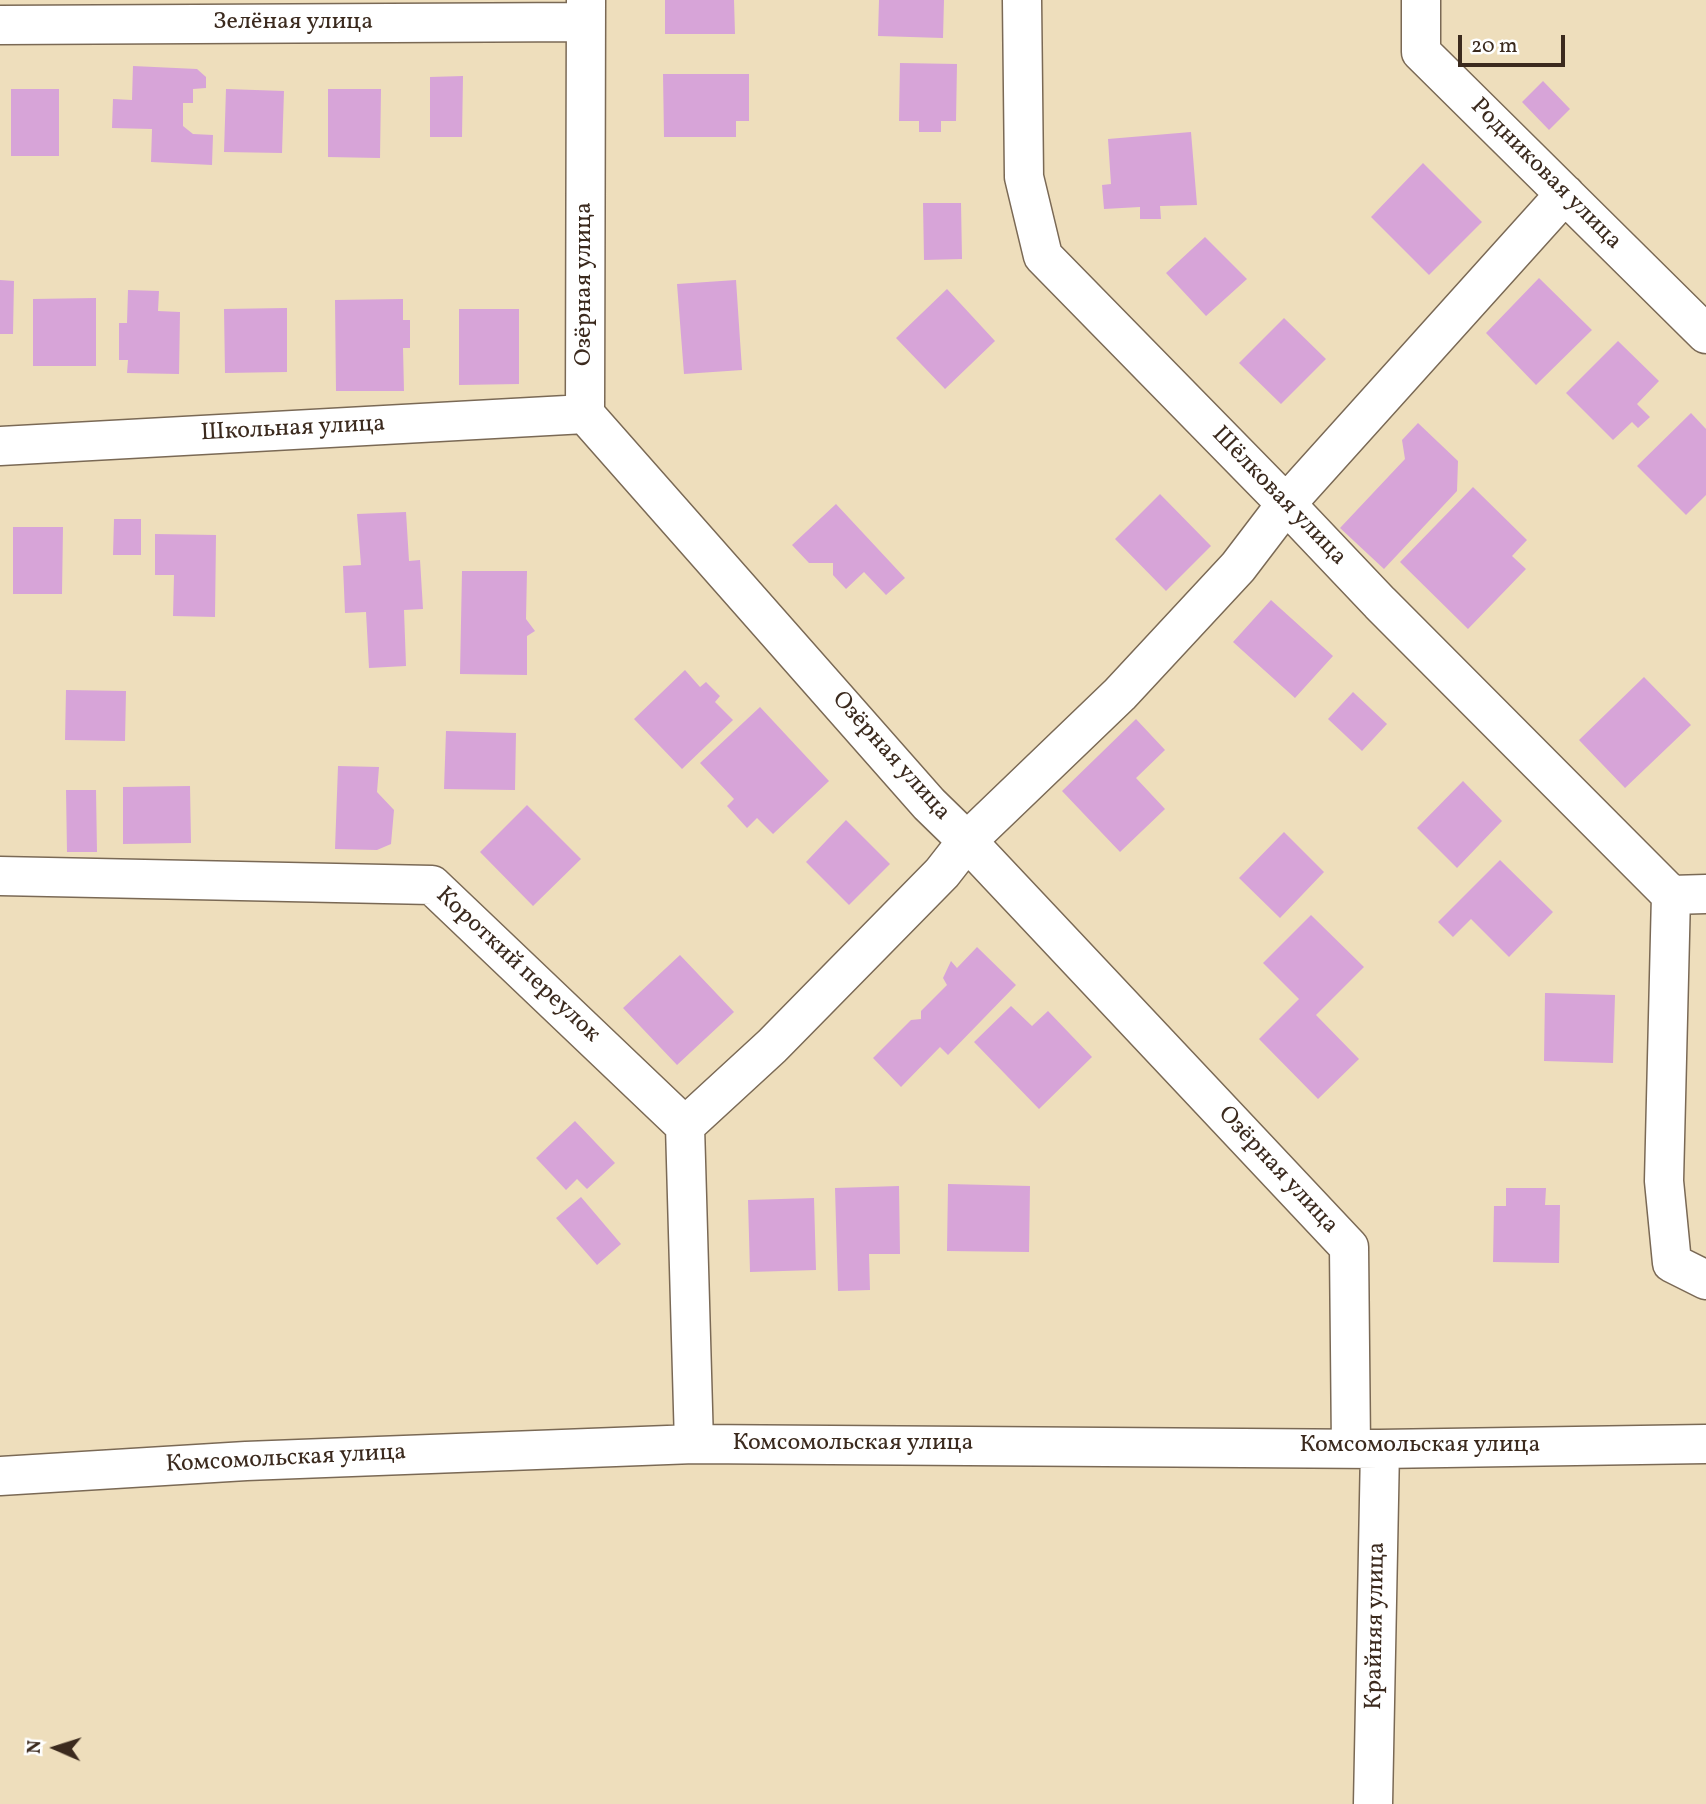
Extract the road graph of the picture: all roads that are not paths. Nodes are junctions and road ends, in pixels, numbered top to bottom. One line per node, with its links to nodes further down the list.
1 (1022, 0): 9 (street, Шёлковая улица)
2 (1422, 0): 5 (street, Родниковая улица)
3 (586, 11): 4 (street, Зелёная улица); 7 (street, Озёрная улица)
4 (0, 25)
5 (1565, 194): 6 (street, Родниковая улица); 9 (street)
6 (1706, 334)
7 (586, 414): 8 (street, Школьная улица); 10 (street, Озёрная улица)
8 (0, 446)
9 (1286, 504): 10 (street); 12 (street, Шёлковая улица)
10 (967, 841): 13 (street); 17 (street, Озёрная улица)
11 (0, 876): 13 (street, Короткий переулок)
12 (1689, 894): 14 (street)
13 (685, 1126): 15 (street)
14 (1706, 1280)
15 (694, 1444): 17 (street, Комсомольская улица); 18 (street, Комсомольская улица)
16 (1706, 1444): 17 (street, Комсомольская улица)
17 (1366, 1448): 19 (street, Крайняя улица)
18 (0, 1476)
19 (1373, 1804)

